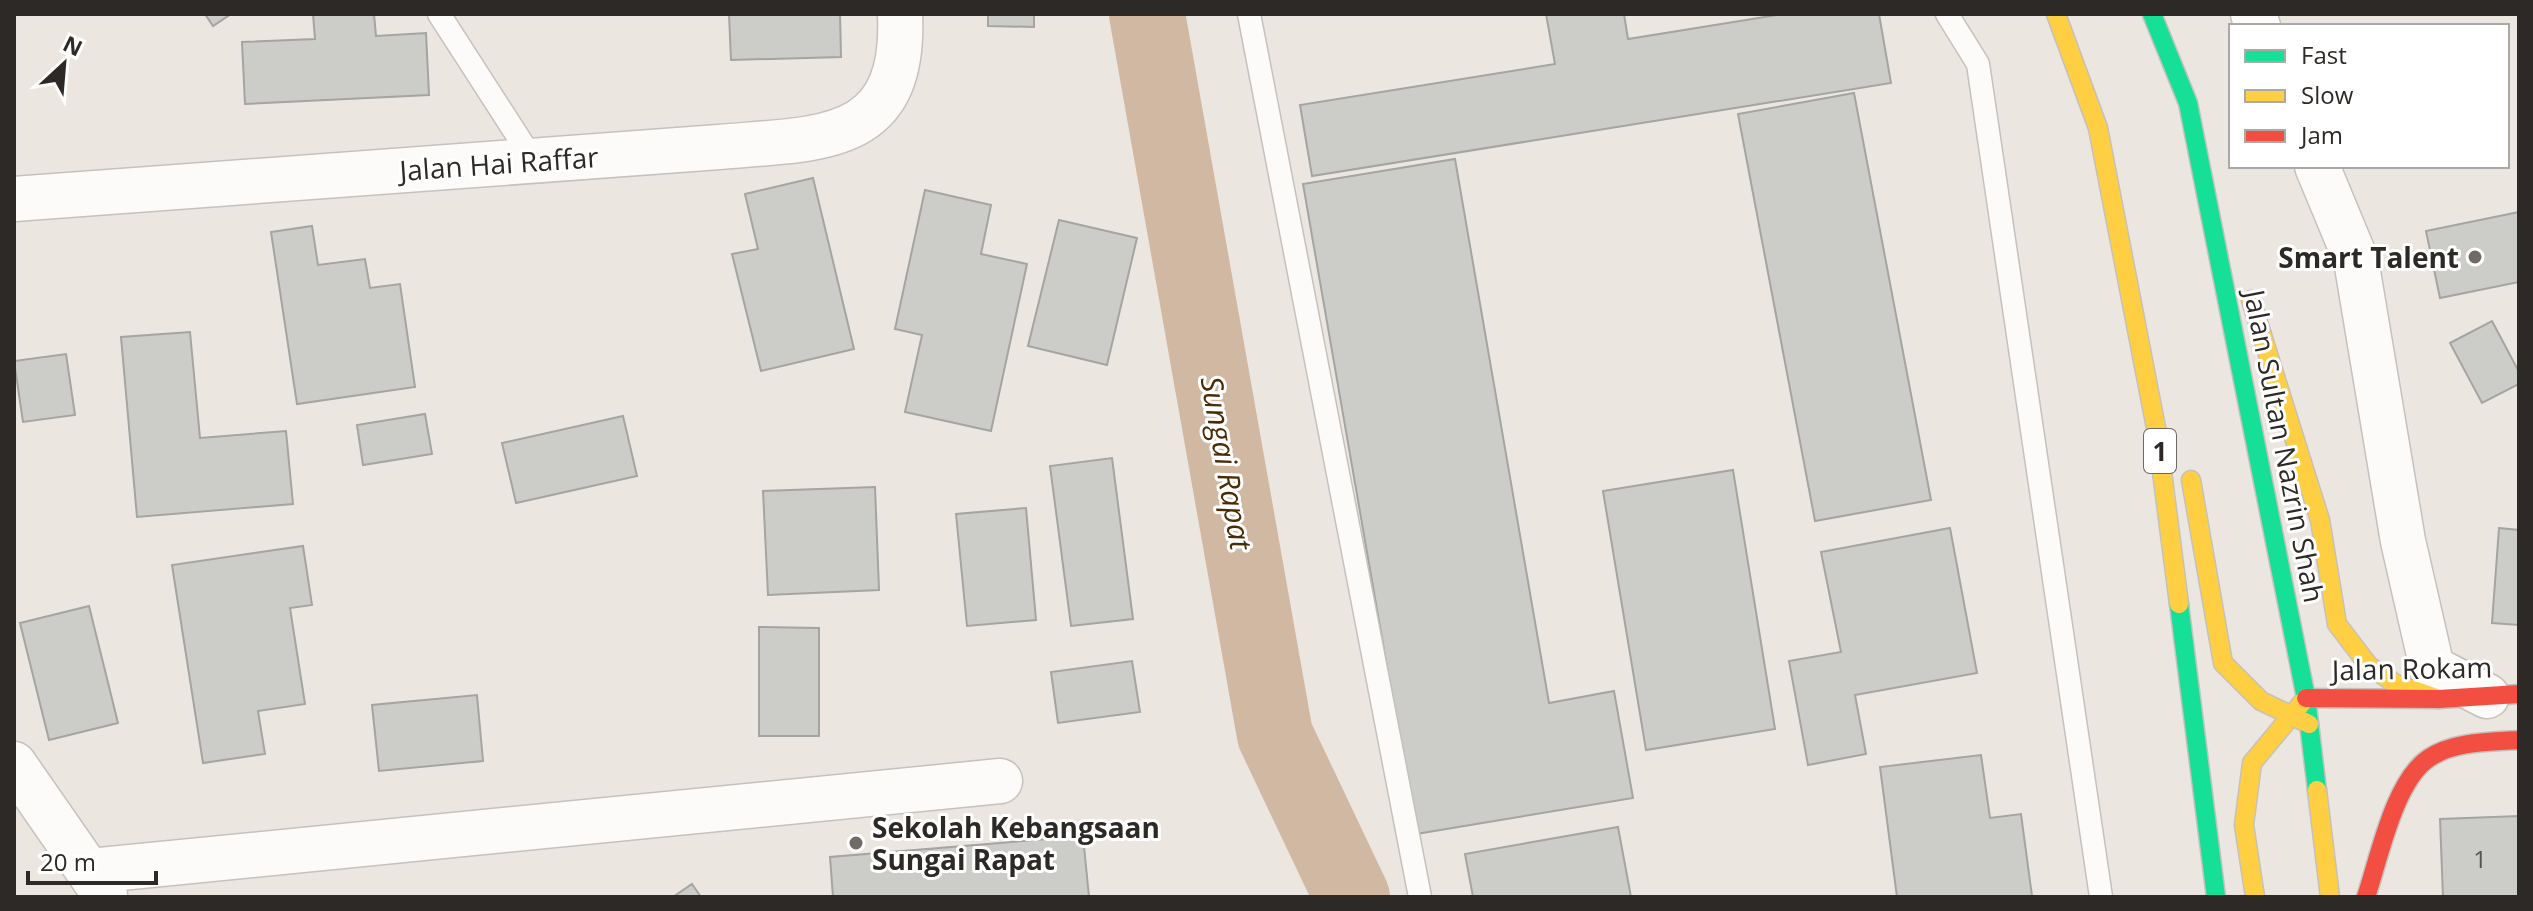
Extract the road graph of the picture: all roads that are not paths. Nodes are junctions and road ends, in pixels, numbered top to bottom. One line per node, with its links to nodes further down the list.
1 (439, 14): 8 (lane)
2 (900, 14): 8 (street, Jalan Hai Raffar)
3 (1249, 14): 21 (lane)
4 (1947, 14): 22 (lane)
5 (2056, 14): 11 (main road, 1)
6 (2152, 14): 7 (main road, Jalan Sultan Nazrin Shah)
7 (2188, 103): 13 (main road, Jalan Sultan Nazrin Shah); 14 (main road)
8 (533, 160): 10 (street, Jalan Hai Raffar)
9 (2318, 168): 12 (street)
10 (14, 199)
11 (2157, 433): 15 (main road); 23 (main road, 1)
12 (2503, 695): 14 (main road, Jalan Rokam)
13 (2306, 698): 14 (main road, Jalan Rokam); 15 (main road); 16 (main road, Jalan Sultan Nazrin Shah)
14 (2439, 699)
15 (2289, 719): 16 (main road); 24 (main road)
16 (2316, 724): 25 (main road, Jalan Sultan Nazrin Shah)
17 (2519, 740): 26 (main road)
18 (14, 764): 20 (street)
19 (1000, 781): 20 (street)
20 (98, 884)
21 (1420, 897)
22 (2101, 897)
23 (2216, 897)
24 (2255, 897)
25 (2330, 897)
26 (2366, 897)

